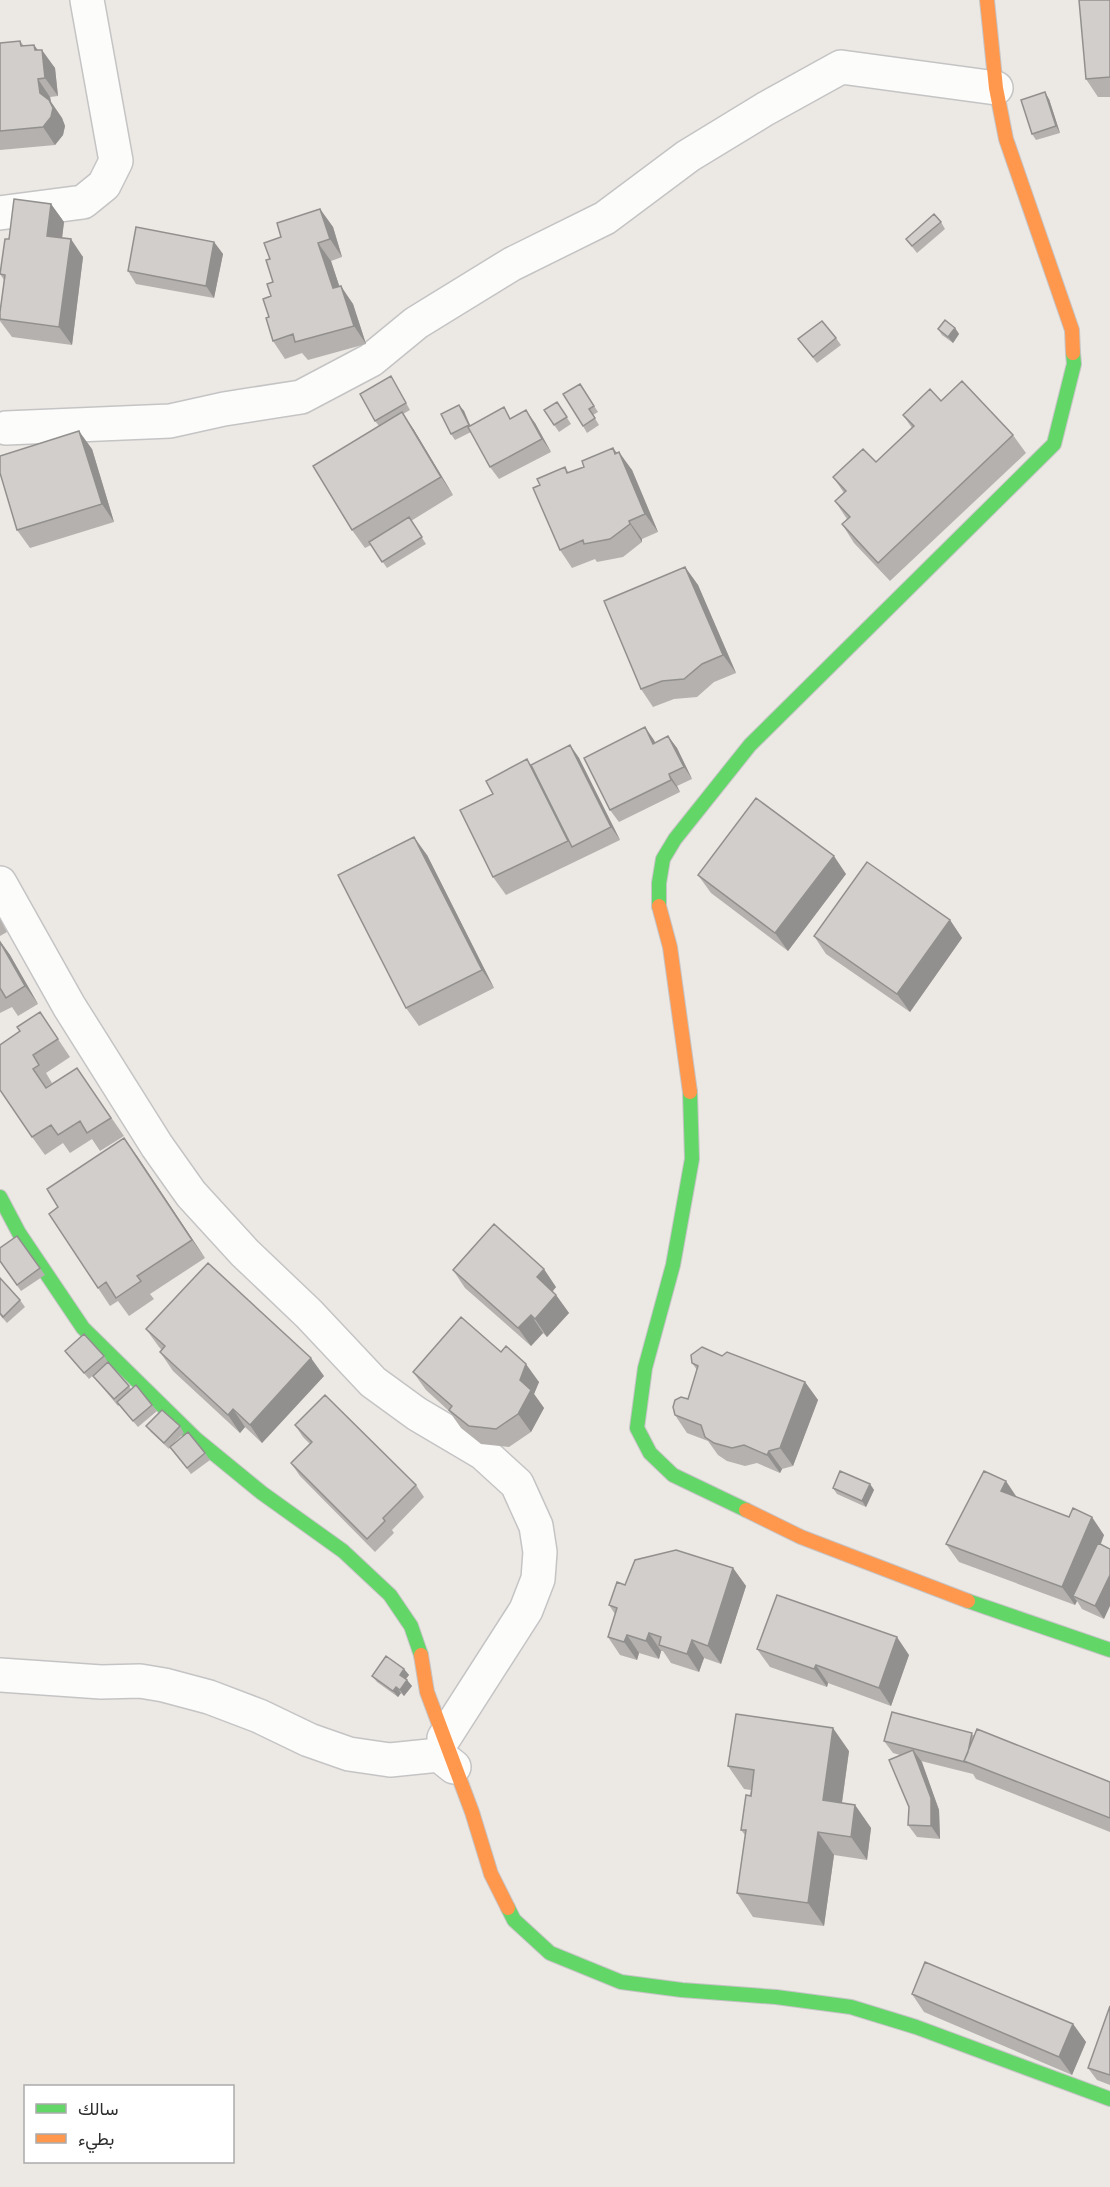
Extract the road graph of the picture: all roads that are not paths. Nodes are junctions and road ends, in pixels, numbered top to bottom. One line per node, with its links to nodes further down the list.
1 (87, 0): 4 (street)
2 (987, 0): 3 (street)
3 (996, 88): 5 (street); 8 (street)
4 (0, 213)
5 (6, 428)
6 (0, 883): 10 (street)
7 (0, 1197): 10 (street)
8 (1110, 1650)
9 (0, 1675): 10 (street)
10 (449, 1753): 11 (street)
11 (1110, 2099)

